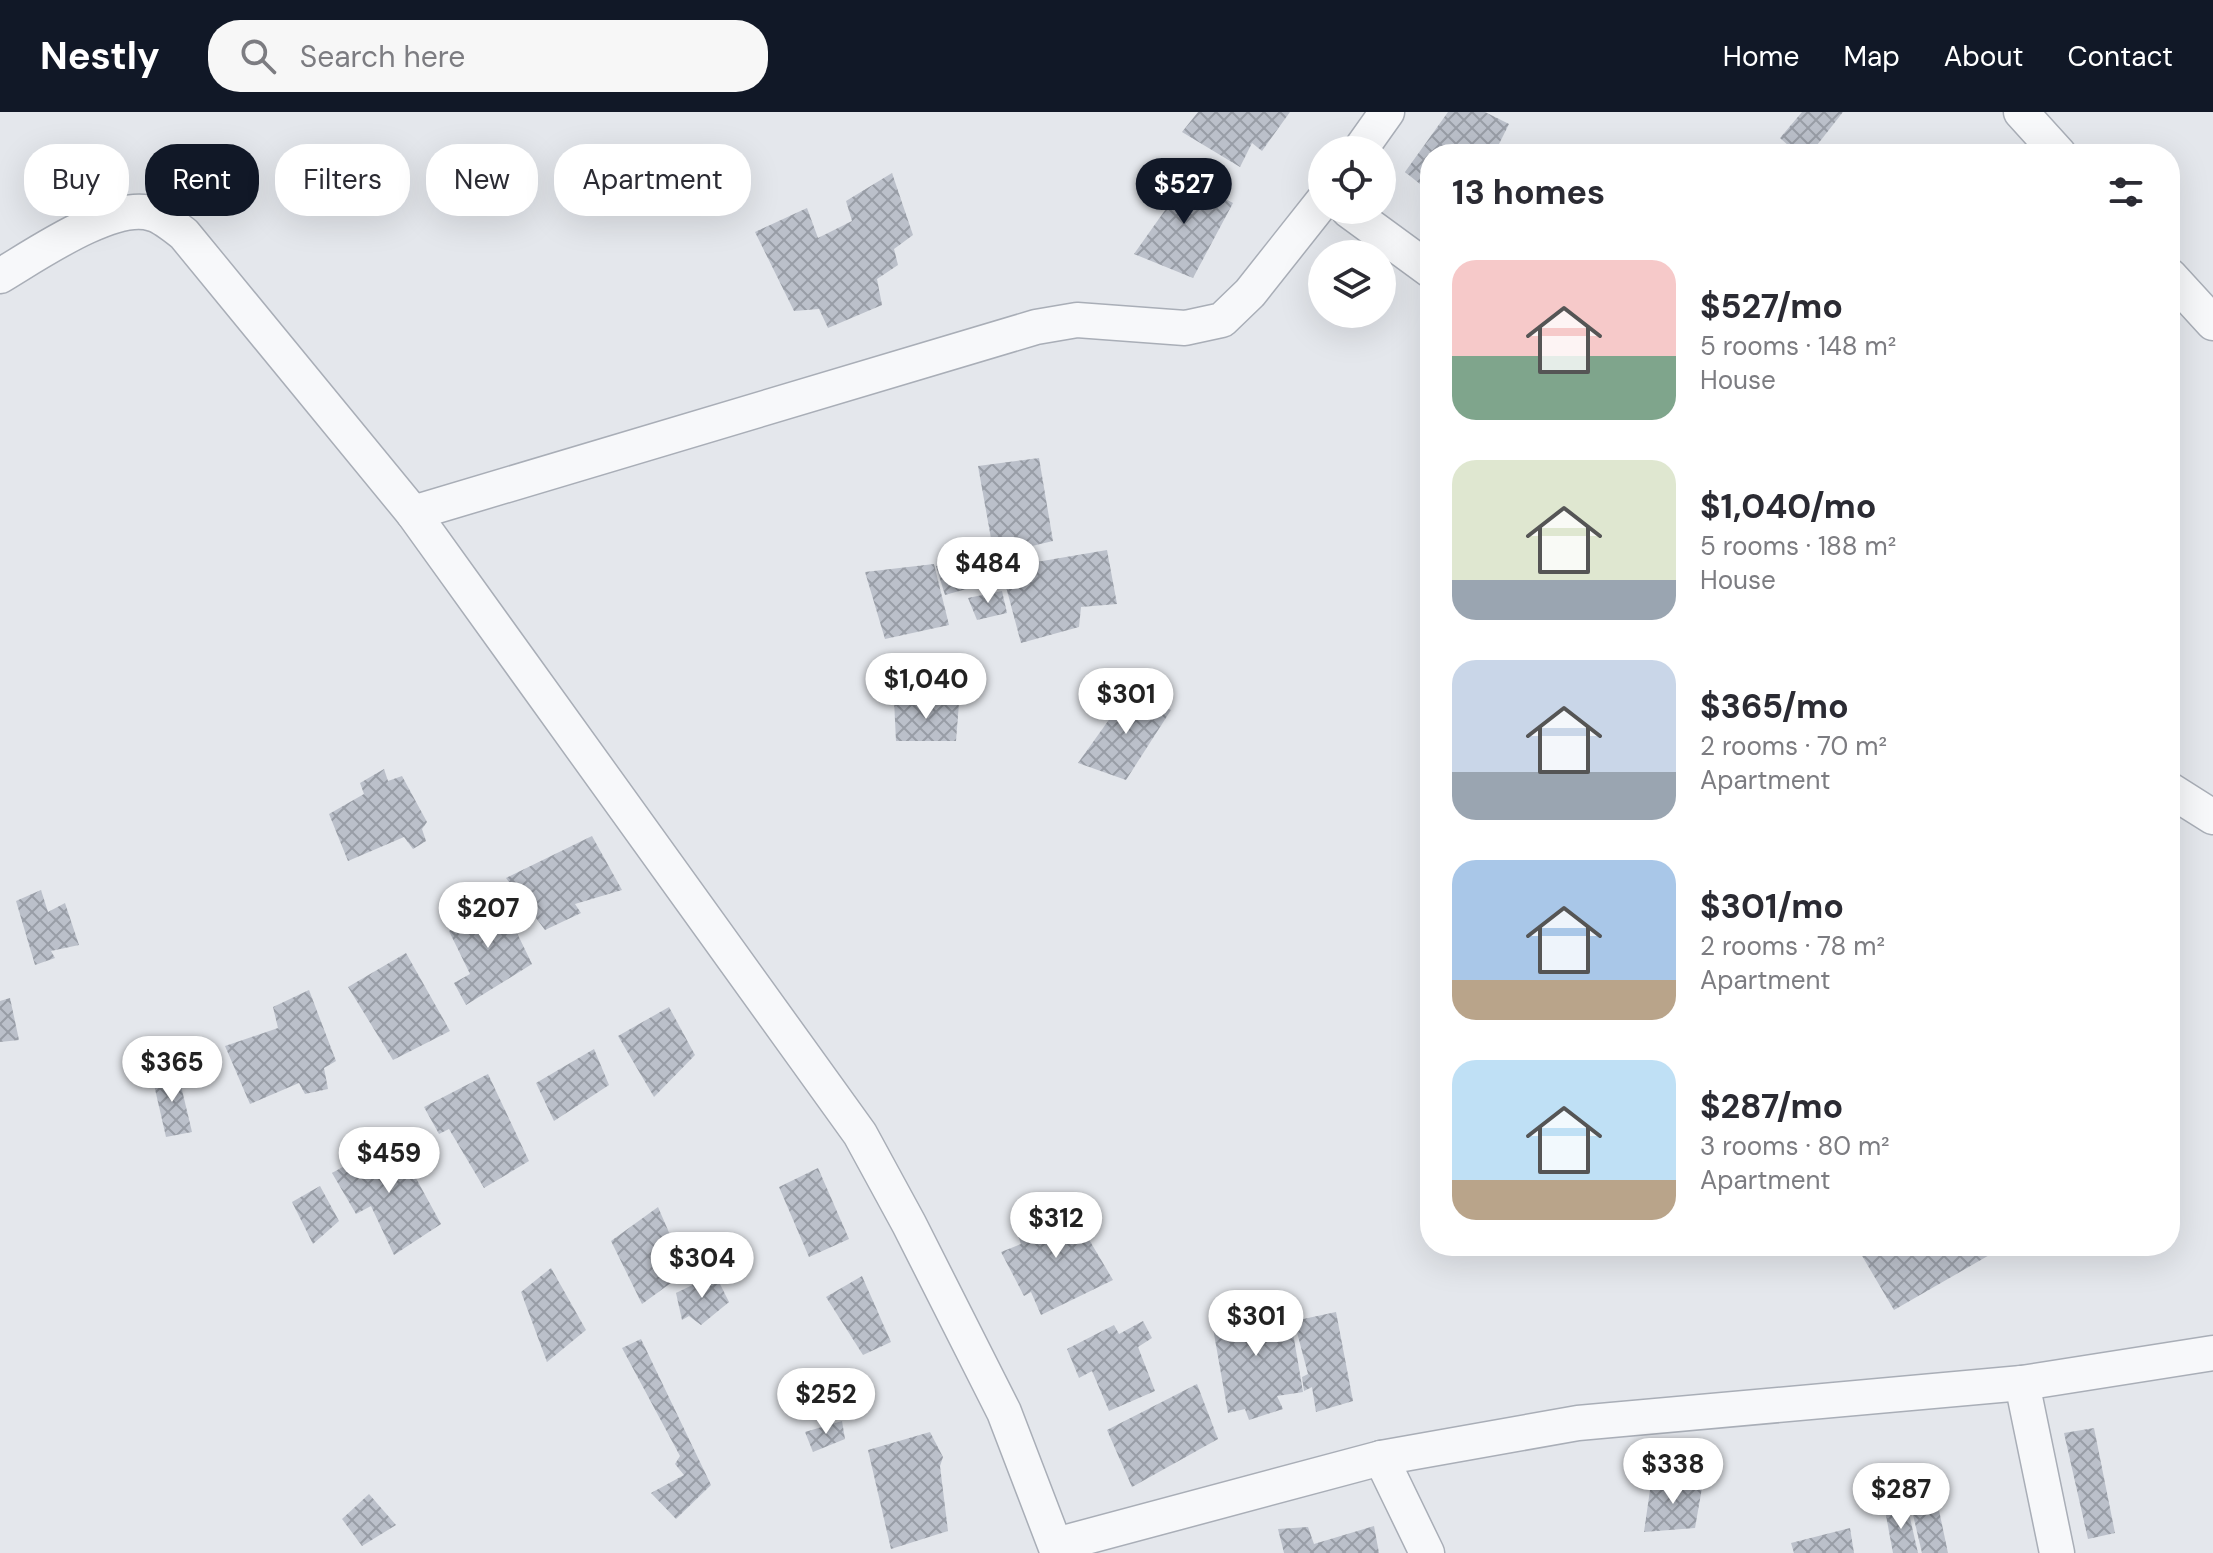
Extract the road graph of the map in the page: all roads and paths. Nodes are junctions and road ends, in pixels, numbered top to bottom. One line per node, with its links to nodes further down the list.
1 (1387, 112): 3 (street)
2 (2021, 112): 4 (street)
3 (1370, 136)
4 (2050, 144)
5 (1308, 220): 11 (street)
6 (1367, 224): 7 (street)
7 (1420, 263)
8 (0, 276): 11 (street)
9 (2180, 287): 10 (street)
10 (2213, 323)
11 (413, 513): 17 (street)
12 (2180, 796): 13 (street)
13 (2213, 817)
14 (2213, 1353): 15 (street)
15 (2022, 1383): 16 (street); 19 (street)
16 (1381, 1458): 17 (street); 18 (street)
17 (1057, 1549)
18 (1427, 1553)
19 (2057, 1553)

